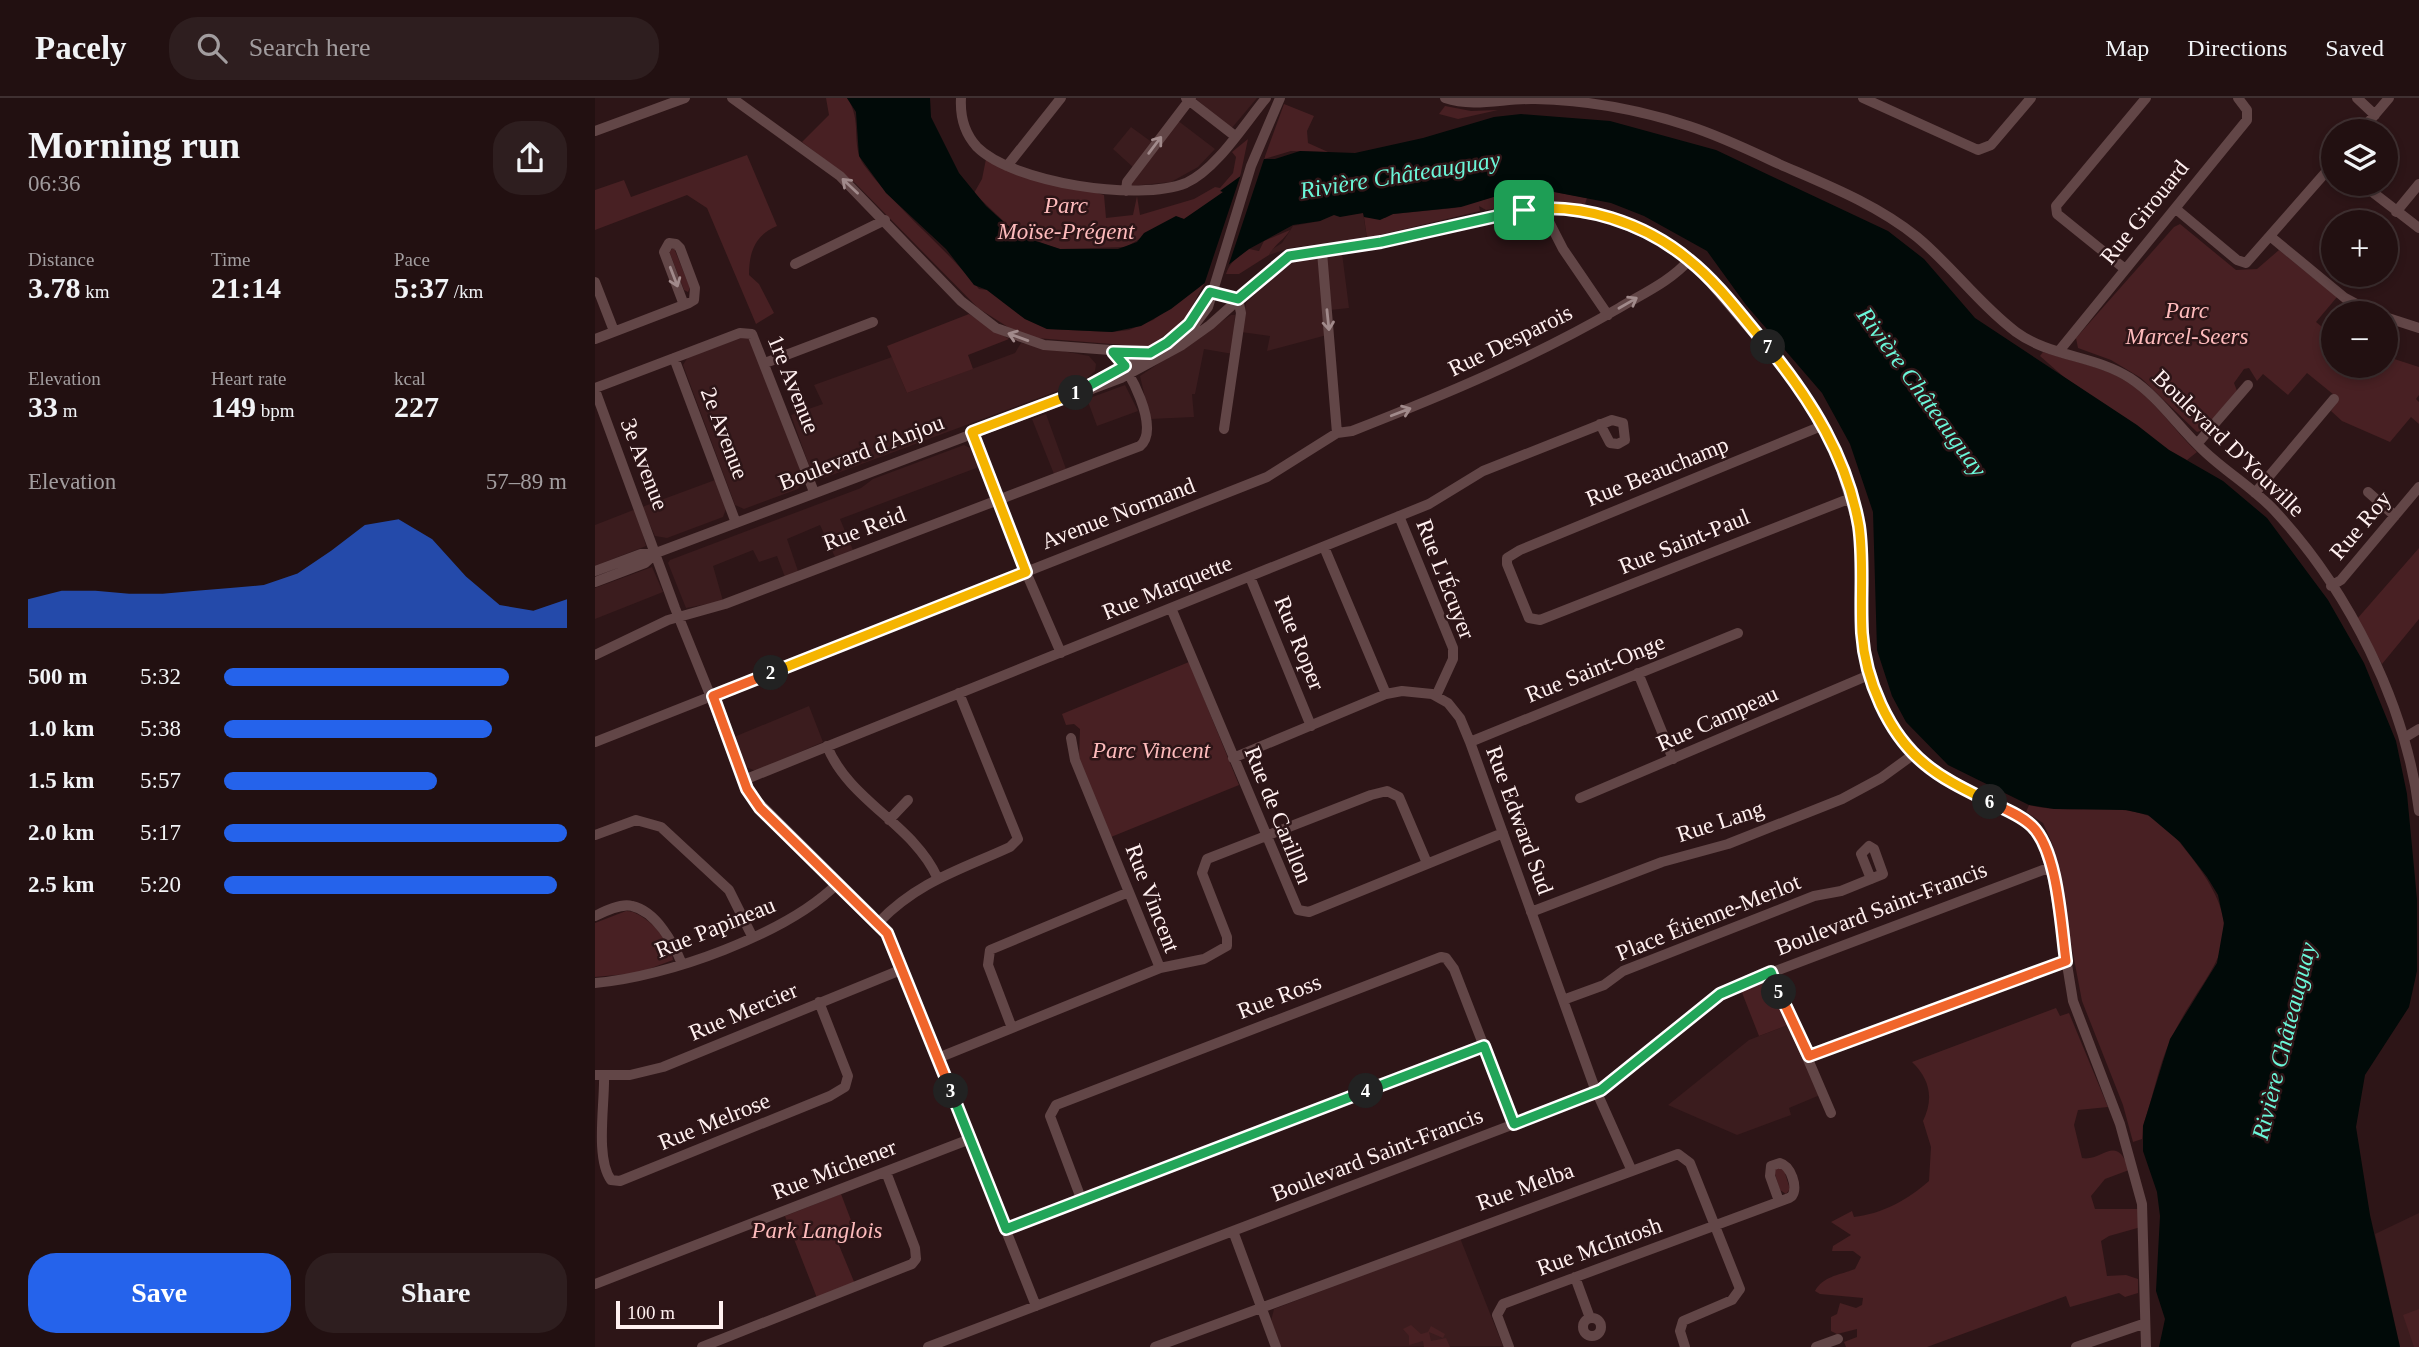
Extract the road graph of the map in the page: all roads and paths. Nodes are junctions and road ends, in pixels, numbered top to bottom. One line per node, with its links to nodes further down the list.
1 (684, 98): 18 (street)
2 (732, 98): 31 (street, one-way to 2)
3 (961, 98): 20 (street)
4 (1061, 98): 20 (street)
5 (1268, 98): 19 (street); 21 (street)
6 (1280, 98): 21 (street)
7 (1445, 98): 14 (street, Boulevard D'Youville)
8 (2031, 98): 15 (street)
9 (2146, 98): 37 (street)
10 (2238, 98): 27 (street, Rue Girouard)
11 (2357, 98): 16 (street)
12 (2389, 98): 16 (street)
13 (1189, 99): 19 (street); 24 (street, one-way to 13)
14 (1562, 99): 50 (street, Boulevard D'Youville)
15 (1868, 99)
16 (2375, 115): 17 (street)
17 (2372, 119)
18 (595, 131)
19 (1235, 136): 24 (street)
20 (1007, 166): 24 (street)
21 (1251, 166): 39 (street)
22 (2321, 178): 33 (street)
23 (2419, 184): 29 (street)
24 (1126, 191)
25 (2377, 196): 28 (street)
26 (1542, 208): 34 (street); 35 (street); 43 (street)
27 (2176, 209): 33 (street); 37 (street, Rue Girouard)
28 (2394, 210)
29 (2398, 210)
30 (2398, 213): 32 (street)
31 (885, 220): 36 (street); 51 (street, one-way to 31)
32 (2419, 228)
33 (2271, 237): 41 (street)
34 (1322, 252): 40 (street); 63 (street, one-way to 63)
35 (1689, 260): 43 (street, Rue Desparois, one-way to 35); 60 (street)
36 (795, 264)
37 (2125, 269): 50 (street, Rue Girouard)
38 (595, 282): 47 (street)
39 (1210, 292): 40 (street); 49 (street); 52 (street)
40 (1238, 299): 49 (street); 61 (street)
41 (2351, 301)
42 (684, 305): 42 (street, one-way to 42); 47 (street)
43 (1608, 315): 63 (street, Rue Desparois, one-way to 43)
44 (2398, 321): 46 (street)
45 (873, 322): 54 (street)
46 (2419, 328)
47 (614, 331): 48 (street)
48 (596, 334)
49 (1171, 350): 55 (street)
50 (2059, 351): 64 (street, Boulevard D'Youville)
51 (1113, 352): 52 (street); 55 (street)
52 (1150, 353): 55 (street)
53 (674, 358): 54 (street, 1re Avenue); 57 (street); 73 (street, 2e Avenue)
54 (765, 363): 66 (street, 1re Avenue)
55 (1127, 370): 62 (street, Boulevard d'Anjou); 70 (street, Rue Reid)
56 (2248, 385): 64 (street)
57 (595, 389): 75 (street, 3e Avenue)
58 (2334, 399): 68 (street)
59 (1600, 424): 71 (street, Rue Marquette)
60 (1823, 425): 69 (street); 83 (street, Rue Beauchamp)
61 (1224, 429)
62 (972, 432): 66 (street, Boulevard d'Anjou); 70 (street)
63 (1337, 433): 77 (street, Avenue Normand)
64 (2197, 444): 68 (street, Boulevard D'Youville)
65 (2419, 487): 72 (street, Rue Roy)
66 (814, 492): 73 (street, Boulevard d'Anjou)
67 (2368, 492): 72 (street)
68 (2255, 493): 80 (street, Boulevard D'Youville)
69 (1851, 498): 83 (street, Rue Saint-Paul); 88 (street)
70 (997, 499): 77 (street); 82 (street, Rue Reid)
71 (1399, 516): 74 (street, Rue Marquette); 92 (street, Rue L'Écuyer)
72 (2395, 516): 80 (street, Rue Roy)
73 (736, 523): 75 (street, Boulevard d'Anjou)
74 (1324, 547): 78 (street, Rue Marquette); 90 (street)
75 (656, 553): 76 (street, Boulevard d'Anjou); 79 (street, Boulevard d'Anjou); 82 (street, 3e Avenue)
76 (595, 571)
77 (1026, 572): 85 (street); 91 (street, Avenue Normand)
78 (1250, 577): 81 (street, Rue Marquette); 93 (street, Rue Roper)
79 (595, 582)
80 (2331, 586): 96 (street, Boulevard D'Youville)
81 (1171, 608): 85 (street, Rue Marquette); 101 (street, Rue de Carillon)
82 (681, 618): 86 (street, Rue Reid); 91 (street, 3e Avenue)
83 (1531, 620)
84 (1738, 633): 87 (street, Rue Saint-Onge)
85 (1061, 653): 89 (street, Rue Marquette)
86 (595, 655)
87 (1638, 673): 98 (street, Rue Saint-Onge); 102 (street)
88 (1869, 675): 100 (street); 102 (street, Rue Campeau)
89 (959, 694): 99 (street, Rue Marquette); 113 (street)
90 (1386, 694): 92 (street); 93 (street)
91 (713, 696): 97 (street, Avenue Normand); 103 (street, 3e Avenue)
92 (1436, 696): 98 (street, Rue Edward Sud)
93 (1311, 726): 101 (street)
94 (2419, 729): 96 (street)
95 (1071, 738): 116 (street, Rue Vincent)
96 (2404, 738): 106 (street, Boulevard D'Youville)
97 (595, 742)
98 (1470, 742): 108 (street, Rue Edward Sud)
99 (827, 746): 103 (street, Rue Marquette); 107 (street)
100 (1914, 754): 112 (street); 117 (street, Rue Lang)
101 (1233, 758): 110 (street, Rue de Carillon)
102 (1672, 759): 104 (street, Rue Campeau)
103 (744, 780): 115 (street, 3e Avenue)
104 (1580, 798)
105 (908, 800): 107 (street)
106 (2419, 811)
107 (889, 820): 113 (street)
108 (1503, 833): 111 (street, Rue de Carillon); 117 (street, Rue Edward Sud)
109 (595, 835): 120 (street)
110 (1265, 837): 111 (street); 111 (street, Rue de Carillon); 123 (street)
111 (1427, 863)
112 (2050, 867): 121 (street); 125 (street, Boulevard Saint-Francis)
113 (937, 877): 119 (street)
114 (1871, 879): 127 (street, Place Étienne-Merlot)
115 (838, 883): 119 (street, 3e Avenue); 120 (street, Rue Papineau)
116 (1129, 892): 123 (street, Rue Vincent); 129 (street)
117 (1531, 912): 127 (street, Rue Edward Sud)
118 (595, 916): 122 (street)
119 (879, 922): 124 (street, 3e Avenue)
120 (751, 936): 122 (street, Rue Papineau)
121 (2066, 961): 131 (street); 150 (street)
122 (682, 964): 126 (street, Rue Papineau)
123 (1160, 968): 129 (street, Rue Vincent)
124 (903, 969): 128 (street, Rue Mercier); 132 (street, 3e Avenue)
125 (1771, 972): 131 (street); 134 (street, Boulevard Saint-Francis)
126 (595, 982)
127 (1563, 1000): 134 (street, Rue Edward Sud)
128 (819, 1002): 133 (street, Rue Mercier); 133 (street, Rue Melrose)
129 (1012, 1028): 132 (street, Rue Vincent)
130 (1484, 1046): 136 (street, Rue Ross); 140 (street); 140 (street, Rue Ross)
131 (1809, 1056): 135 (street)
132 (938, 1058): 137 (street, 3e Avenue)
133 (600, 1076)
134 (1597, 1093): 136 (street, Boulevard Saint-Francis); 138 (street, Rue Edward Sud)
135 (1831, 1113)
136 (1514, 1124): 144 (street, Boulevard Saint-Francis)
137 (970, 1139): 139 (street, Rue Michener); 143 (street, 3e Avenue)
138 (1631, 1170): 142 (street, Rue Melba); 148 (street, Rue Melba)
139 (886, 1172): 146 (street, Rue Michener); 153 (street)
140 (1082, 1201): 143 (street)
141 (1779, 1202): 142 (street, Rue McIntosh)
142 (1715, 1225): 145 (street, Rue McIntosh); 159 (street, Rue Melba)
143 (1006, 1229): 147 (street, 3e Avenue)
144 (1233, 1231): 147 (street, Boulevard Saint-Francis); 148 (street)
145 (1575, 1277): 149 (street); 158 (street, Rue McIntosh)
146 (595, 1284)
147 (1036, 1306): 154 (street, Boulevard Saint-Francis)
148 (1261, 1307): 151 (street, Rue Melba); 157 (street)
149 (1590, 1318)
150 (2143, 1324): 161 (street); 162 (street)
151 (1186, 1335): 155 (street, Rue Melba); 156 (street)
152 (1838, 1339): 160 (street)
153 (702, 1347)
154 (928, 1347)
155 (1155, 1347)
156 (1190, 1347)
157 (1276, 1347)
158 (1509, 1347)
159 (1685, 1347)
160 (1816, 1347)
161 (2076, 1347)
162 (2146, 1347)

